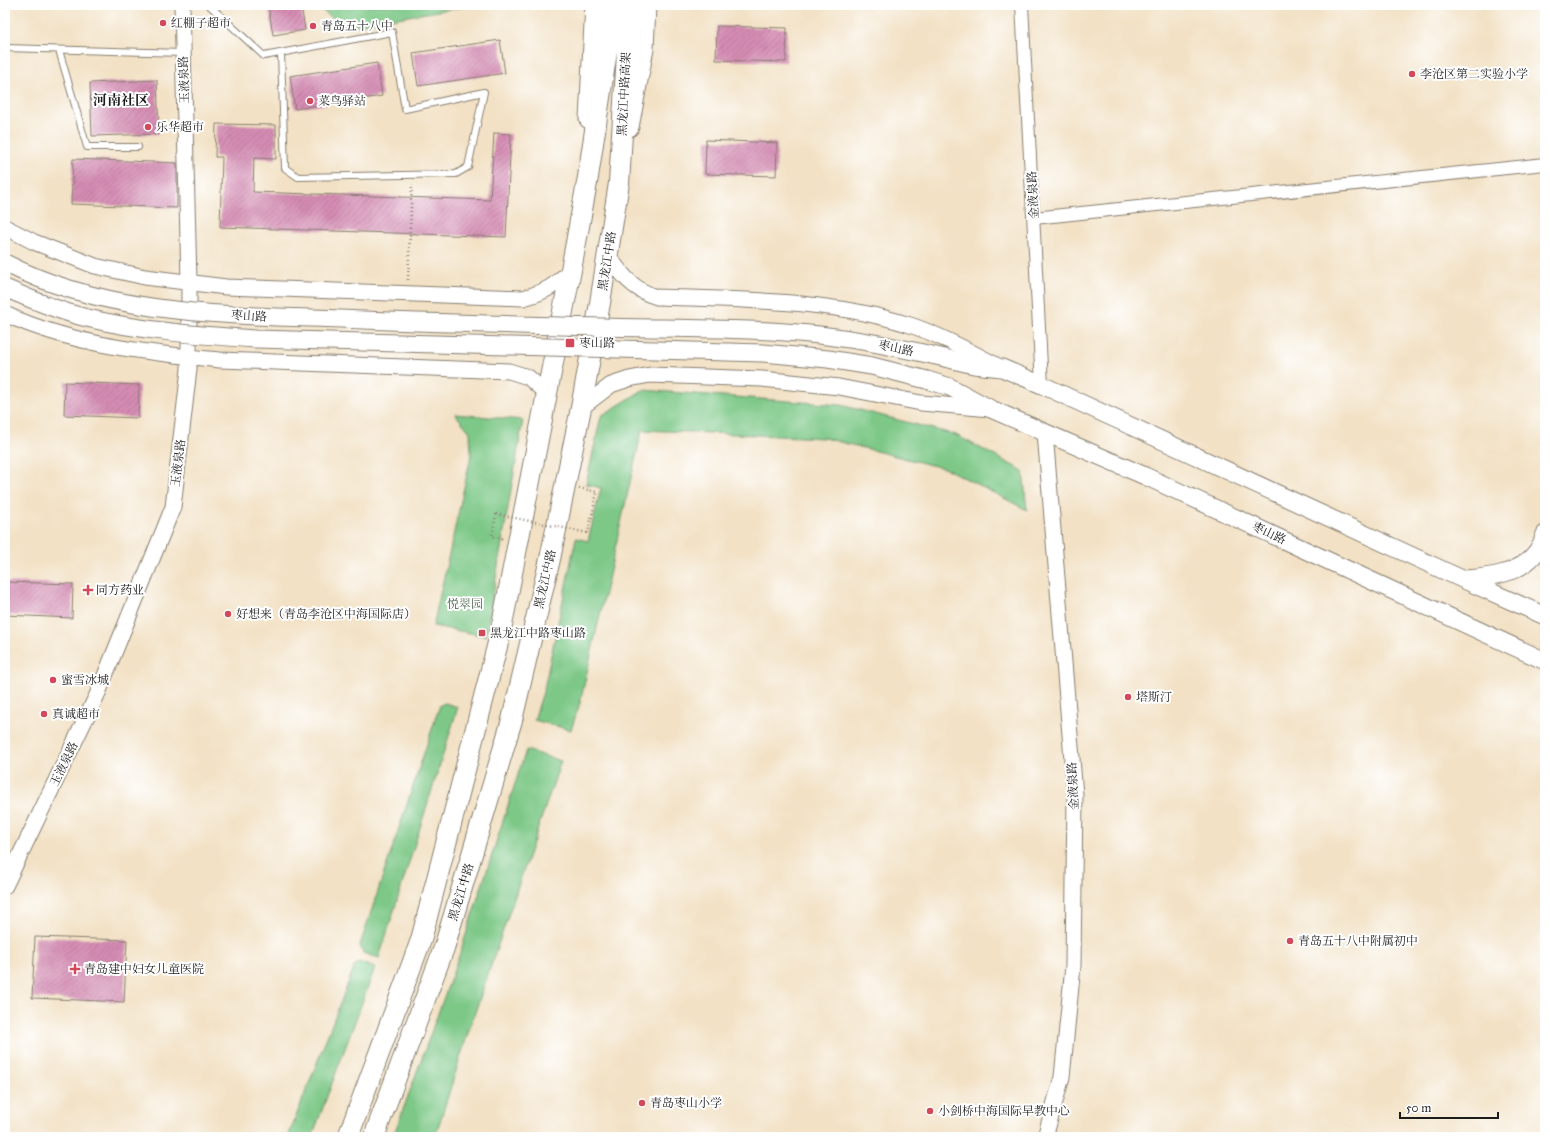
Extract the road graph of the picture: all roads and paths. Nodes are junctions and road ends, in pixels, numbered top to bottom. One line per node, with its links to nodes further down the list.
1 (182, 5): 10 (street, 玉液泉路)
2 (209, 5): 11 (lane)
3 (595, 5): 15 (main road)
4 (611, 5): 15 (highway, 黑龙江中路高架)
5 (630, 5): 16 (highway, 黑龙江中路高架)
6 (646, 5): 16 (main road, 黑龙江中路)
7 (1022, 5): 17 (street, 金液泉路)
8 (5, 48): 9 (lane)
9 (59, 50): 10 (lane); 12 (lane)
10 (183, 53): 22 (street, 玉液泉路)
11 (281, 53): 14 (lane); 14 (lane)
12 (138, 147)
13 (1545, 164): 17 (street)
14 (412, 175): 24 (path)
15 (588, 178): 21 (highway)
16 (619, 183): 19 (highway, 黑龙江中路)
17 (1034, 218): 28 (street, 金液泉路)
18 (5, 227): 22 (street)
19 (608, 255): 27 (street, 枣山路); 30 (highway, 黑龙江中路)
20 (5, 263): 27 (main road, 枣山路, bridge)
21 (571, 270): 24 (street); 29 (highway)
22 (189, 282): 24 (street); 26 (street, 玉液泉路)
23 (5, 288): 31 (main road, 枣山路, bridge)
24 (408, 294)
25 (5, 314): 26 (street)
26 (189, 357): 29 (street); 39 (street, 玉液泉路)
27 (1002, 368): 28 (main road, 枣山路)
28 (1042, 385): 36 (main road, 枣山路)
29 (548, 395): 35 (highway)
30 (581, 408): 31 (street, 枣山路); 33 (highway, 黑龙江中路)
31 (991, 409): 32 (main road, 枣山路)
32 (1045, 434): 38 (main road, 枣山路); 42 (street, 金液泉路)
33 (565, 485): 35 (path, bridge); 41 (highway, 黑龙江中路)
34 (1545, 534): 36 (main road)
35 (518, 542): 40 (highway)
36 (1462, 579): 37 (main road, 枣山路)
37 (1545, 616)
38 (1545, 661)
39 (5, 886)
40 (348, 1137)
41 (374, 1137)
42 (1045, 1137)

